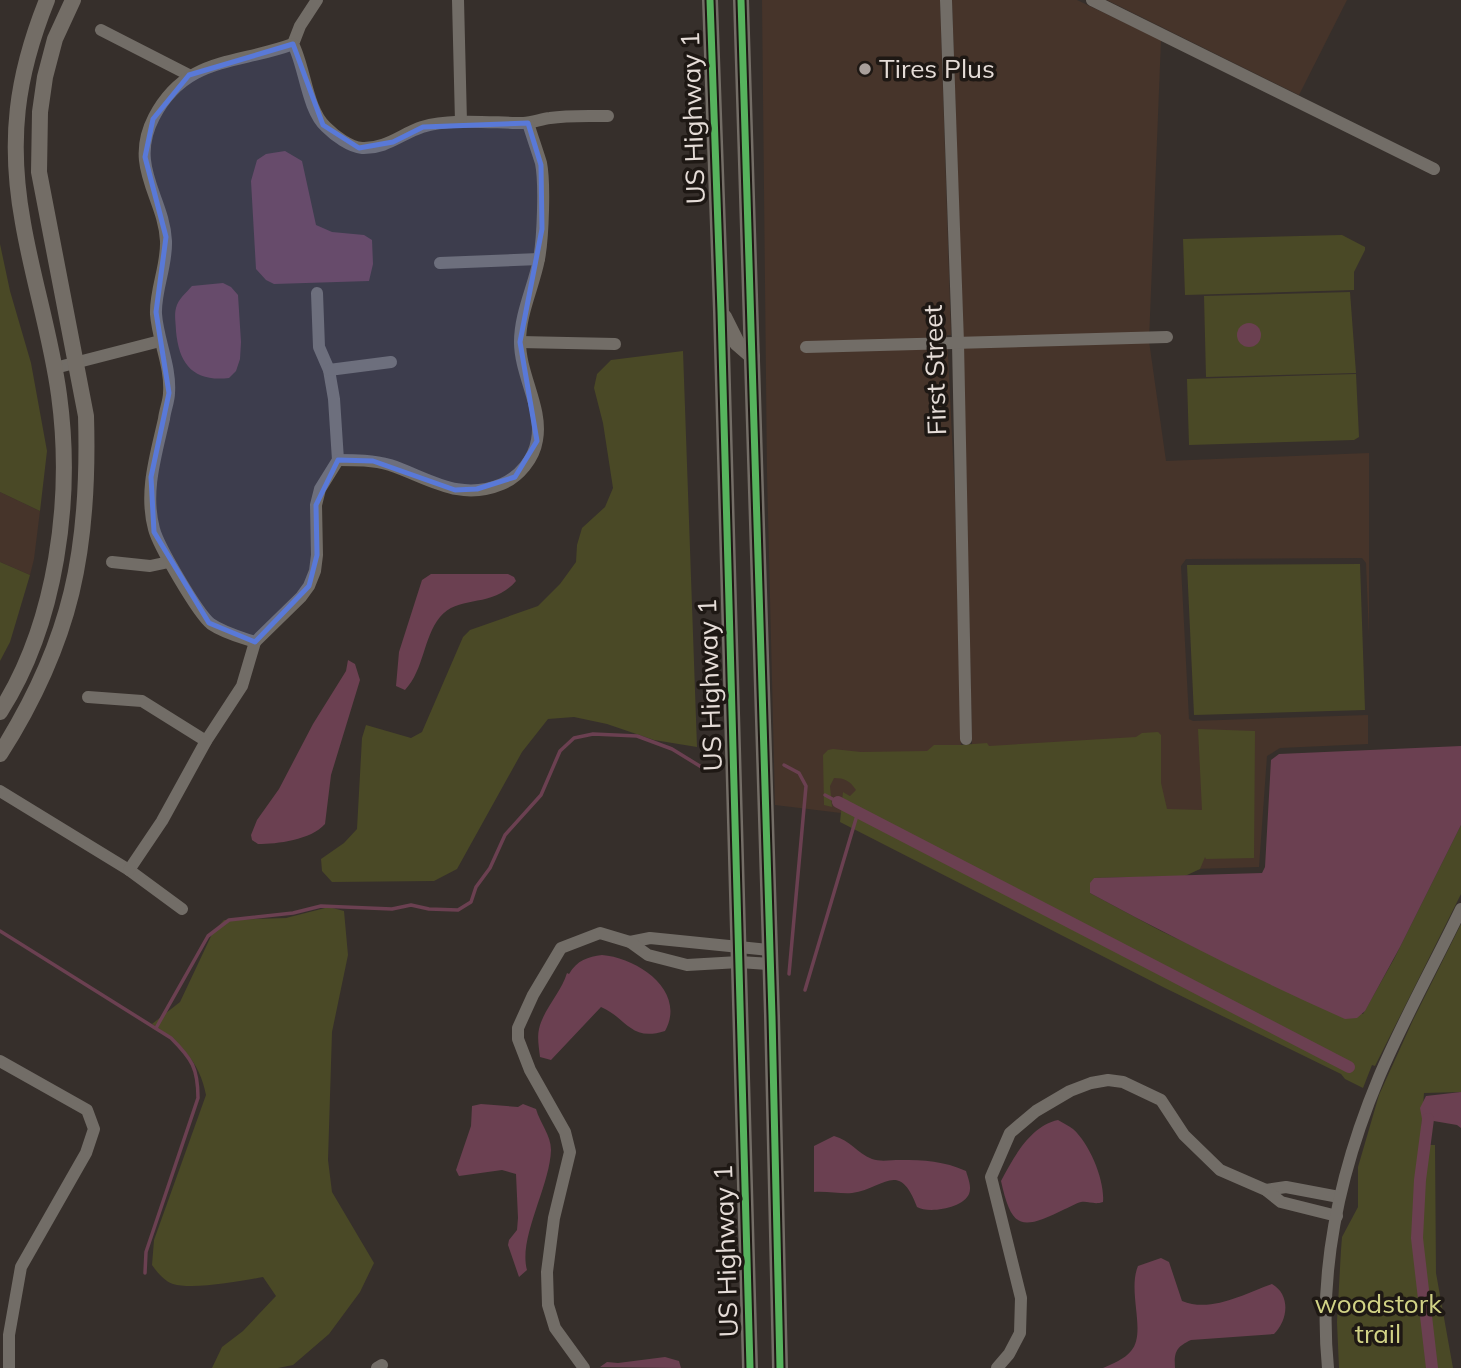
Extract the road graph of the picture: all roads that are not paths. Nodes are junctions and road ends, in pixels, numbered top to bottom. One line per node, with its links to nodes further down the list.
1 (47, 0): 29 (main road)
2 (73, 0): 27 (main road)
3 (317, 0): 10 (street)
4 (458, 0): 13 (street)
5 (710, 0): 19 (main road, US Highway 1)
6 (741, 0): 26 (main road, US Highway 1)
7 (946, 0): 23 (street, First Street)
8 (1092, 0): 15 (street)
9 (101, 30): 11 (street)
10 (293, 44): 11 (street); 13 (street)
11 (189, 75): 21 (street)
12 (608, 116): 14 (street)
13 (461, 122): 14 (street)
14 (528, 123): 16 (street)
15 (1434, 169)
16 (539, 259): 17 (street); 22 (street)
17 (440, 263)
18 (317, 293): 30 (street)
19 (721, 312): 26 (main road); 45 (main road, US Highway 1)
20 (1167, 337): 23 (street)
21 (160, 341): 27 (street); 33 (street)
22 (520, 342): 24 (street); 31 (street)
23 (958, 343): 25 (street); 37 (street, First Street)
24 (615, 344)
25 (806, 347)
26 (752, 356): 46 (main road, US Highway 1)
27 (77, 362): 29 (street); 39 (main road)
28 (391, 362): 30 (street)
29 (55, 368): 36 (main road)
30 (329, 370): 31 (street)
31 (338, 460): 34 (street)
32 (112, 562): 33 (street)
33 (169, 562): 34 (street)
34 (255, 642): 38 (street)
35 (88, 697): 38 (street)
36 (0, 712)
37 (966, 739)
38 (206, 741): 41 (street)
39 (0, 754)
40 (0, 791): 41 (street)
41 (129, 870): 42 (street)
42 (182, 909)
43 (1461, 909): 49 (street)
44 (630, 942): 45 (street); 45 (street); 52 (street)
45 (739, 955): 46 (street); 53 (main road, US Highway 1)
46 (770, 957): 54 (main road, US Highway 1)
47 (0, 1061): 51 (street)
48 (1266, 1190): 49 (street); 50 (street); 55 (street)
49 (1339, 1197): 50 (street)
50 (1337, 1216): 56 (street)
51 (9, 1368)
52 (584, 1368)
53 (750, 1368)
54 (779, 1368)
55 (997, 1368)
56 (1328, 1368)

